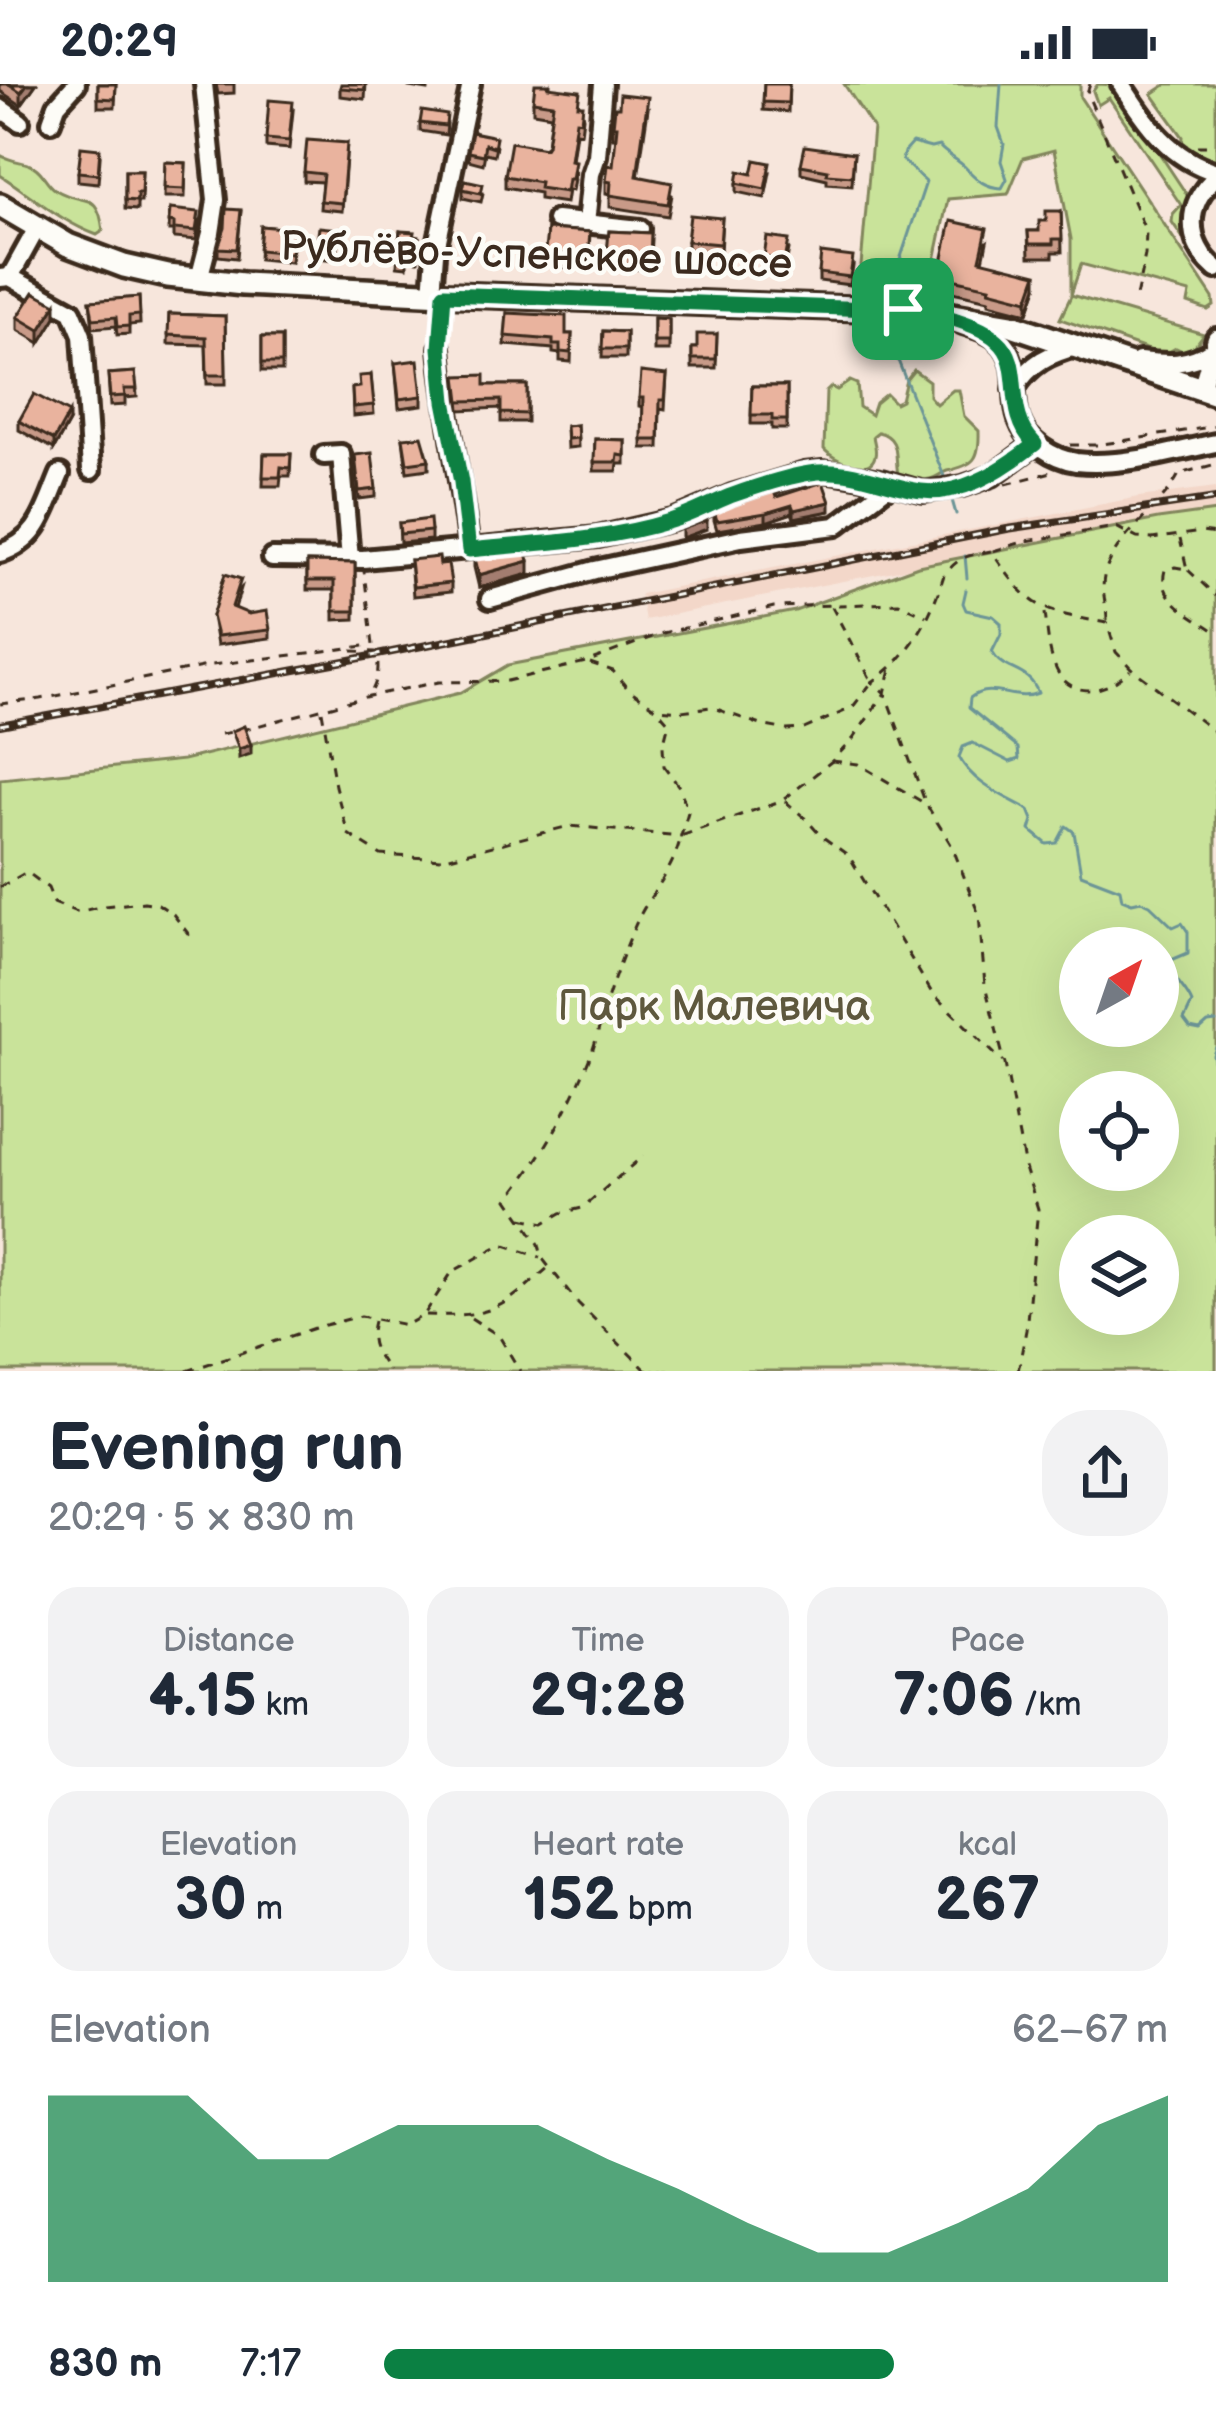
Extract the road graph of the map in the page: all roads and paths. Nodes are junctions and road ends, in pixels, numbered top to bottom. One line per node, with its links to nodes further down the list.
1 (76, 84): 9 (street)
2 (204, 84): 20 (street)
3 (471, 84): 21 (street)
4 (603, 84): 15 (street)
5 (1090, 84): 22 (path)
6 (1121, 84): 10 (street)
7 (0, 108): 8 (street)
8 (20, 122)
9 (51, 122)
10 (1181, 159): 11 (street); 13 (street)
11 (1216, 174): 13 (street)
12 (0, 205): 16 (main road, Рублёво-Успенское шоссе)
13 (1194, 207): 18 (street)
14 (556, 220): 15 (street)
15 (586, 224): 17 (street)
16 (38, 228): 19 (street); 20 (main road, Рублёво-Успенское шоссе)
17 (640, 230)
18 (1212, 268)
19 (5, 278): 36 (street)
20 (200, 279): 21 (main road, Рублёво-Успенское шоссе)
21 (438, 293): 23 (main road, Рублёво-Успенское шоссе); 25 (path)
22 (1136, 297)
23 (929, 311): 24 (main road, Рублёво-Успенское шоссе); 28 (street)
24 (1079, 346): 27 (main road, Рублёво-Успенское шоссе); 28 (street)
25 (440, 348): 44 (street)
26 (1215, 351): 27 (street); 29 (street)
27 (1115, 358): 29 (main road, Рублёво-Успенское шоссе)
28 (1013, 390): 32 (street)
29 (1209, 392)
30 (1216, 426): 33 (path)
31 (1216, 443): 32 (street)
32 (1035, 444): 39 (street)
33 (1066, 447)
34 (324, 454): 48 (street)
35 (1216, 464): 41 (path)
36 (91, 470)
37 (1059, 470): 40 (path)
38 (60, 474): 46 (street)
39 (891, 484): 44 (street); 51 (street)
40 (1003, 484)
41 (1128, 534): 43 (path); 45 (path); 55 (path)
42 (1216, 534): 43 (path)
43 (1179, 536): 49 (path)
44 (469, 550): 48 (street)
45 (992, 551): 53 (path); 54 (path)
46 (0, 553)
47 (272, 558): 48 (street)
48 (356, 559): 57 (path)
49 (1187, 569): 50 (path); 56 (path)
50 (1216, 596)
51 (490, 599)
52 (831, 605): 54 (path); 58 (path); 61 (path)
53 (1045, 611): 55 (path); 59 (path)
54 (928, 617): 60 (path)
55 (1106, 623): 59 (path)
56 (1216, 632)
57 (352, 648): 63 (path); 64 (path)
58 (586, 662): 63 (path); 66 (path)
59 (1131, 668): 67 (path)
60 (891, 669): 61 (path); 62 (path)
61 (872, 682): 62 (path); 66 (path)
62 (885, 693): 69 (path); 71 (path)
63 (369, 696): 65 (path)
64 (0, 704)
65 (322, 709): 68 (path); 72 (path)
66 (656, 709): 72 (path)
67 (1216, 733)
68 (220, 734)
69 (832, 761): 70 (path); 71 (path)
70 (783, 800): 72 (path); 75 (path)
71 (926, 804): 75 (path)
72 (681, 836): 77 (path)
73 (0, 887): 74 (path)
74 (190, 936)
75 (1005, 1064): 87 (path)
76 (643, 1156): 77 (path)
77 (520, 1217): 78 (path)
78 (542, 1258): 79 (path); 80 (path)
79 (549, 1267): 81 (path); 86 (path)
80 (424, 1315): 81 (path); 82 (path)
81 (470, 1317): 85 (path)
82 (374, 1319): 83 (path); 84 (path)
83 (187, 1371)
84 (388, 1371)
85 (520, 1371)
86 (647, 1371)
87 (1018, 1371)

